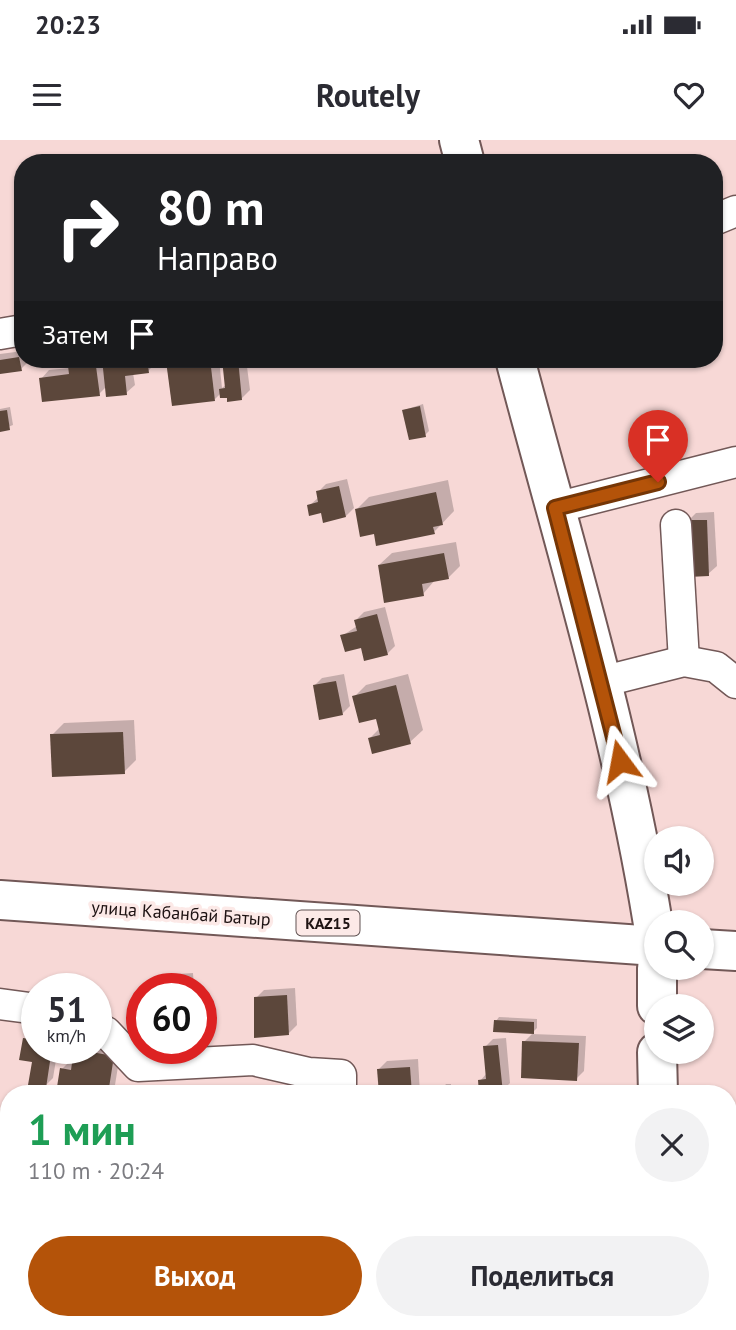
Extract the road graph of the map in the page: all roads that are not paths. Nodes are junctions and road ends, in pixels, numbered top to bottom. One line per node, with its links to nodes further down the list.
1 (517, 368): 3 (main road, KAZ15)
2 (736, 462): 3 (street)
3 (555, 508): 6 (main road, KAZ15)
4 (676, 525): 5 (street)
5 (684, 661): 6 (street); 7 (street)
6 (601, 681): 9 (main road, KAZ15)
7 (736, 683)
8 (0, 900): 10 (main road, улица Кабанбай Батыр / KAZ15)
9 (651, 910)
10 (644, 944)
11 (714, 950): 12 (main road)
12 (736, 951)
13 (0, 1004): 14 (street)
14 (21, 1007)
15 (112, 1041): 17 (street)
16 (657, 1064): 19 (main road)
17 (138, 1080): 18 (street)
18 (341, 1084)
19 (657, 1085)

